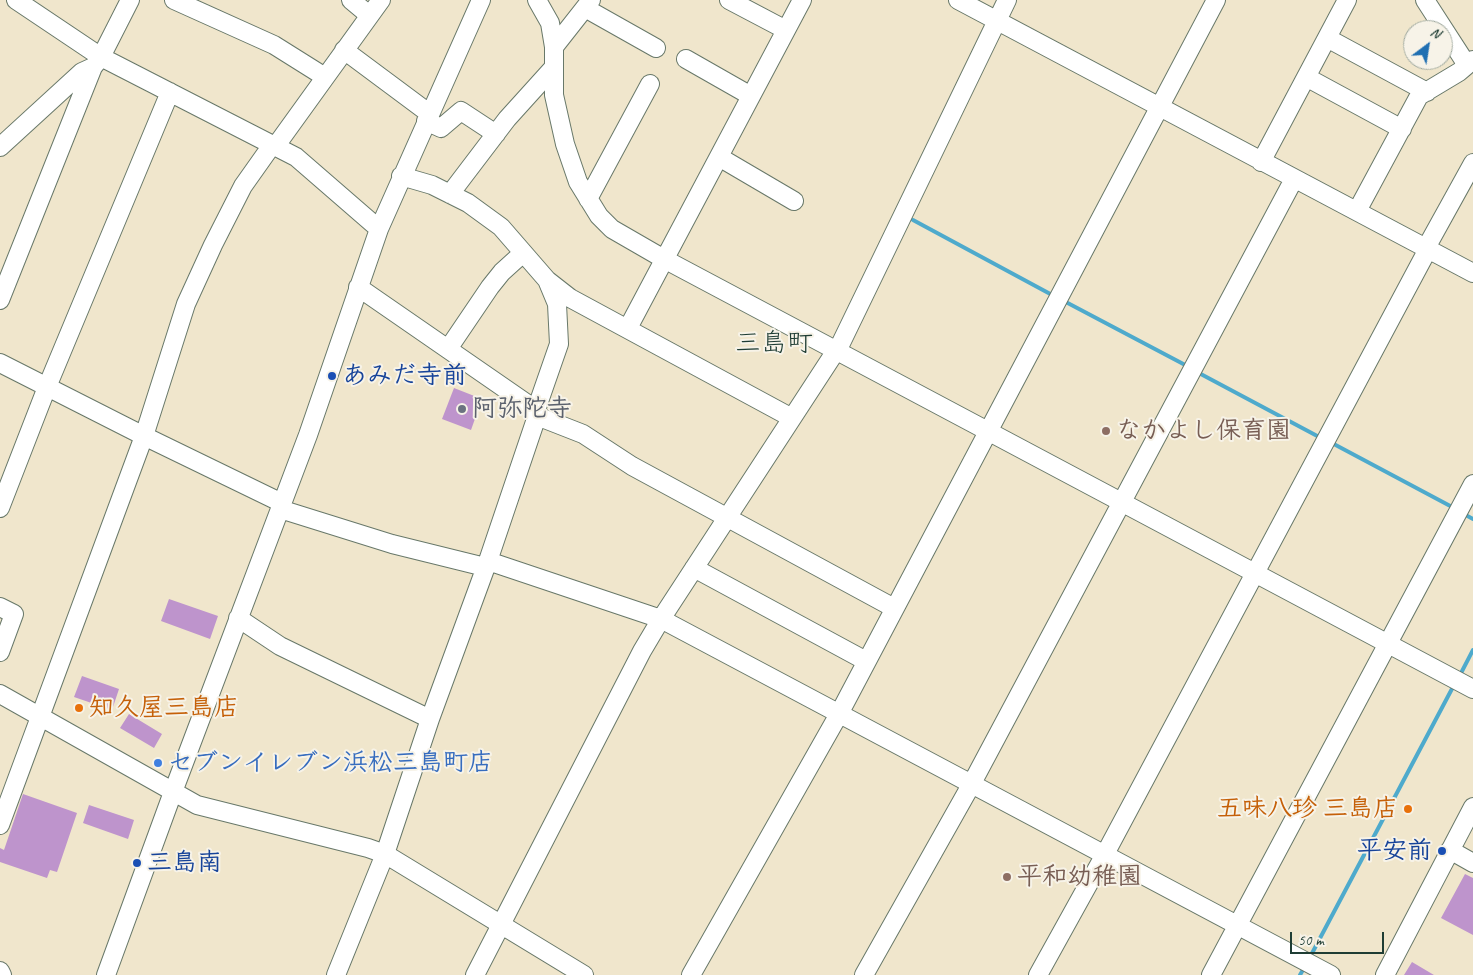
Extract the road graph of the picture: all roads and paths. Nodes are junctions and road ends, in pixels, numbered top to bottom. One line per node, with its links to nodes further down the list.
1 (16, 0): 24 (street)
2 (130, 0): 24 (street)
3 (174, 0): 27 (street)
4 (351, 0): 16 (street)
5 (380, 0): 16 (street)
6 (481, 0): 34 (street)
7 (537, 0): 20 (street)
8 (729, 0): 18 (street)
9 (802, 0): 18 (street)
10 (958, 0): 17 (street)
11 (1007, 0): 17 (street)
12 (1347, 0): 19 (street)
13 (1425, 0): 26 (street)
14 (1212, 2): 33 (street)
15 (588, 4): 20 (street); 21 (street)
16 (369, 16): 22 (street)
17 (997, 21): 33 (street); 58 (street)
18 (786, 30): 32 (street)
19 (1327, 38): 28 (street); 31 (street)
20 (554, 47): 25 (street)
21 (656, 48)
22 (344, 50): 27 (street); 34 (street)
23 (686, 59): 32 (street)
24 (97, 62): 30 (street); 37 (street); 55 (street)
25 (554, 67): 36 (street); 45 (street)
26 (1468, 69): 31 (street)
27 (325, 77): 38 (street)
28 (1306, 78): 35 (street); 40 (street)
29 (650, 84): 45 (street)
30 (170, 92): 38 (street); 60 (street)
31 (1427, 92): 35 (street)
32 (751, 96): 39 (street)
33 (1159, 107): 40 (street); 63 (street)
34 (428, 118): 36 (street); 42 (street)
35 (1402, 129): 47 (street)
36 (496, 134): 44 (street)
37 (0, 146)
38 (274, 146): 48 (street); 64 (street)
39 (718, 157): 46 (street); 51 (street)
40 (1261, 162): 43 (street)
41 (1471, 173): 49 (street)
42 (401, 176): 44 (street); 48 (street)
43 (1294, 179): 47 (street); 66 (street)
44 (450, 194): 50 (street)
45 (588, 199): 51 (street)
46 (794, 201)
47 (1357, 211): 49 (street)
48 (379, 229): 54 (street)
49 (1427, 248): 52 (street); 72 (street)
50 (523, 253): 53 (street); 57 (street)
51 (664, 259): 56 (street); 58 (street)
52 (1473, 273)
53 (547, 280): 56 (street); 61 (street)
54 (358, 287): 57 (street); 67 (street)
55 (0, 300)
56 (628, 328): 62 (street)
57 (448, 349): 61 (street)
58 (837, 350): 62 (street); 63 (street)
59 (0, 363): 60 (street)
60 (48, 387): 64 (street); 68 (street)
61 (536, 413): 69 (street); 70 (street)
62 (792, 418): 69 (street)
63 (988, 431): 66 (street); 74 (street)
64 (144, 436): 67 (street); 83 (street)
65 (1473, 484): 77 (street)
66 (1121, 501): 72 (street); 85 (street)
67 (281, 506): 70 (street); 75 (street)
68 (0, 508)
69 (727, 518): 71 (street); 74 (street)
70 (487, 564): 76 (street); 84 (street)
71 (694, 568): 76 (street); 79 (street)
72 (1255, 573): 77 (street); 91 (street)
73 (0, 607): 78 (street)
74 (894, 608): 79 (street)
75 (238, 618): 84 (street); 86 (street)
76 (660, 619): 82 (street); 93 (street)
77 (1388, 644): 80 (street); 94 (street)
78 (0, 652)
79 (866, 660): 82 (street)
80 (1473, 689)
81 (0, 694): 83 (street)
82 (839, 714): 85 (street); 101 (street)
83 (40, 717): 86 (street); 88 (street)
84 (430, 719): 90 (street)
85 (971, 785): 91 (street); 102 (street)
86 (173, 792): 90 (street); 97 (street)
87 (1473, 807): 89 (street)
88 (0, 825)
89 (1450, 850): 92 (street); 106 (street)
90 (385, 854): 93 (street); 98 (street)
91 (1104, 856): 94 (street); 103 (street)
92 (1473, 863)
93 (501, 924): 99 (street); 100 (street)
94 (1238, 926): 104 (street); 105 (street)
95 (0, 971): 96 (street)
96 (2, 975)
97 (106, 975)
98 (336, 975)
99 (475, 975)
100 (584, 975)
101 (692, 975)
102 (864, 975)
103 (1038, 975)
104 (1211, 975)
105 (1331, 975)
106 (1385, 975)

